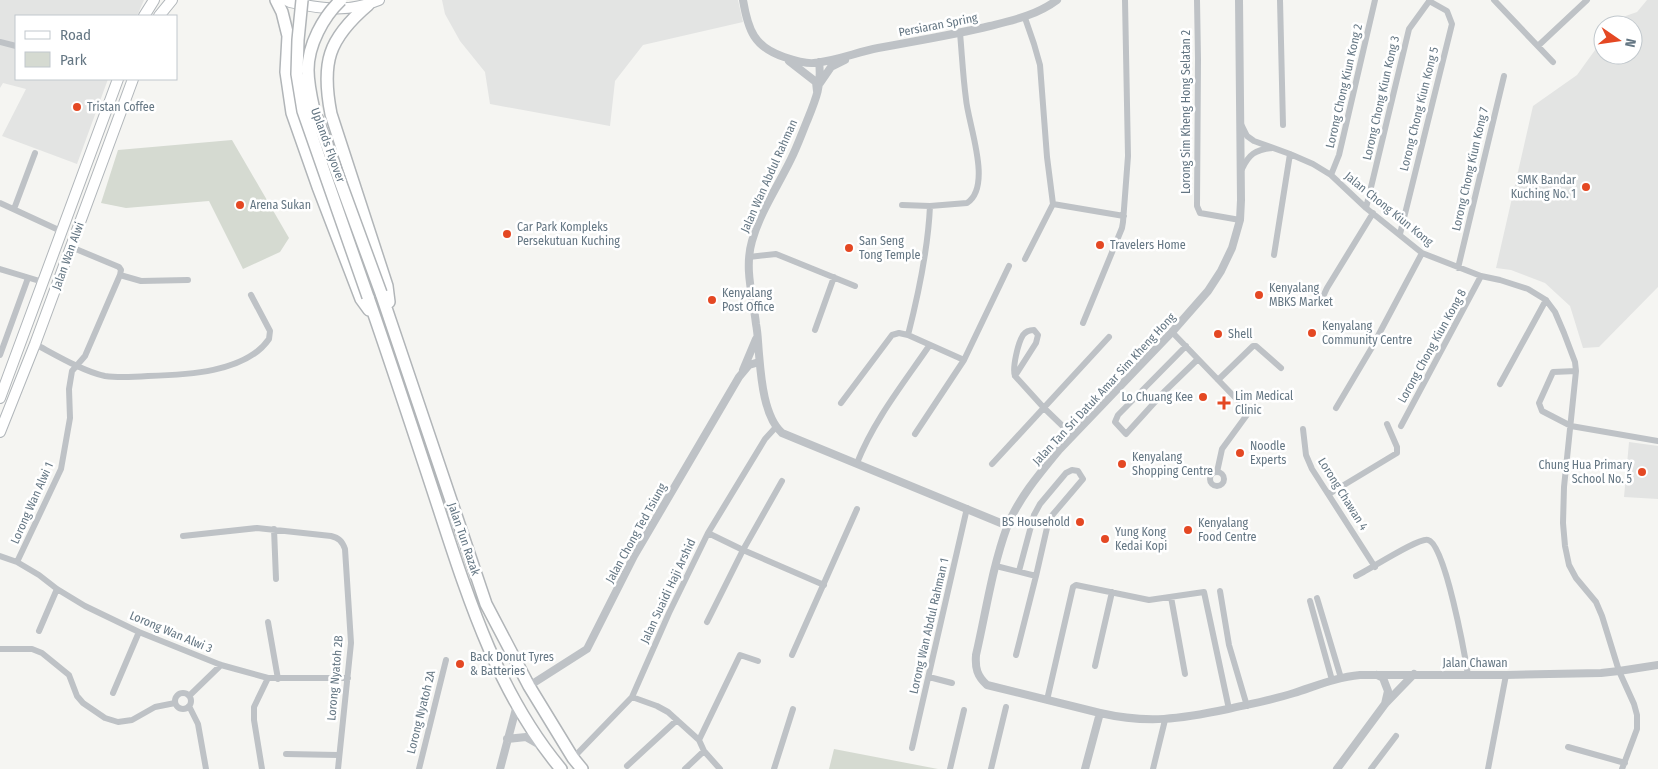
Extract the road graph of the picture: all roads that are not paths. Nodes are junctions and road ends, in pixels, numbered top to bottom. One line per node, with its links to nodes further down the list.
1 (172, 0): 20 (main road)
2 (276, 0): 74 (highway)
3 (286, 0): 18 (main road)
4 (302, 0): 70 (highway, Uplands Flyover, bridge)
5 (341, 0): 68 (highway, Uplands Flyover, bridge)
6 (379, 0): 18 (main road)
7 (742, 0): 27 (street)
8 (1057, 0): 21 (street, Persiaran Spring)
9 (1125, 0): 49 (street)
10 (1197, 0): 50 (street, Lorong Sim Kheng Hong Selatan 2)
11 (1239, 0): 35 (street, Jalan Tan Sri Datuk Amar Sim Kheng Hong)
12 (1280, 0): 36 (street)
13 (1375, 0): 41 (street, Lorong Chong Kiun Kong 2)
14 (1494, 0): 25 (street)
15 (1587, 0): 25 (street)
16 (153, 1): 19 (main road)
17 (1429, 1): 46 (street, Lorong Chong Kiun Kong 3); 52 (street, Lorong Chong Kiun Kong 5)
18 (368, 5): 75 (highway)
19 (145, 15)
20 (160, 15)
21 (1025, 18): 22 (street, Persiaran Spring); 43 (street)
22 (960, 34): 26 (street, Persiaran Spring); 45 (street)
23 (0, 42): 24 (street)
24 (15, 46)
25 (1538, 46): 29 (street)
26 (856, 54): 28 (street, Persiaran Spring); 33 (street)
27 (784, 57): 28 (street); 34 (street)
28 (819, 62): 33 (street, Jalan Wan Abdul Rahman)
29 (1554, 62)
30 (1504, 76): 59 (street, Lorong Chong Kiun Kong 7)
31 (118, 80): 51 (main road, Jalan Wan Alwi)
32 (133, 80): 53 (main road, Jalan Wan Alwi)
33 (820, 84): 34 (street, Jalan Wan Abdul Rahman)
34 (818, 93): 56 (street, Jalan Wan Abdul Rahman)
35 (1241, 124): 37 (street, Jalan Chong Kiun Kong); 40 (street, Jalan Tan Sri Datuk Amar Sim Kheng Hong)
36 (1283, 125)
37 (1275, 148): 39 (street, Jalan Chong Kiun Kong); 40 (street)
38 (35, 153): 47 (street)
39 (1290, 154): 41 (street, Jalan Chong Kiun Kong); 55 (street)
40 (1242, 169): 50 (street, Jalan Tan Sri Datuk Amar Sim Kheng Hong)
41 (1331, 176): 46 (street, Jalan Chong Kiun Kong)
42 (0, 203): 47 (street)
43 (1053, 204): 49 (street); 57 (street)
44 (902, 205): 45 (street)
45 (930, 206): 78 (street)
46 (1366, 208): 48 (street, Jalan Chong Kiun Kong)
47 (14, 209): 51 (street)
48 (1373, 213): 52 (street, Jalan Chong Kiun Kong); 72 (street)
49 (1124, 216): 73 (street)
50 (1240, 220): 77 (street, Jalan Tan Sri Datuk Amar Sim Kheng Hong)
51 (63, 232): 66 (main road, Jalan Wan Alwi)
52 (1400, 234): 54 (street, Jalan Chong Kiun Kong)
53 (71, 247): 61 (street); 81 (main road, Jalan Wan Alwi)
54 (1422, 253): 59 (street, Jalan Chong Kiun Kong); 98 (street)
55 (1274, 255)
56 (749, 258): 64 (street); 79 (street, Jalan Wan Abdul Rahman)
57 (1025, 260)
58 (1009, 266): 86 (street)
59 (1458, 268): 62 (street, Jalan Chong Kiun Kong)
60 (0, 269): 63 (street)
61 (120, 275): 65 (street); 87 (street, Lorong Wan Alwi 1)
62 (1481, 276): 71 (street, Jalan Chong Kiun Kong); 100 (street, Lorong Chong Kiun Kong 8)
63 (28, 278): 66 (street); 84 (street)
64 (834, 278): 67 (street); 76 (street)
65 (188, 280)
66 (43, 282): 95 (main road, Jalan Wan Alwi)
67 (855, 286)
68 (382, 293): 75 (highway, Jalan Tun Razak)
69 (251, 296): 87 (street)
70 (368, 296): 74 (highway, Jalan Tun Razak)
71 (1546, 300): 91 (street, Jalan Chong Kiun Kong); 94 (street)
72 (1320, 303)
73 (1083, 323)
74 (378, 324): 167 (highway, Jalan Tun Razak)
75 (392, 324): 160 (highway, Jalan Tun Razak)
76 (815, 330)
77 (1172, 332): 83 (street); 106 (street, Jalan Tan Sri Datuk Amar Sim Kheng Hong)
78 (908, 335): 82 (street); 96 (street)
79 (757, 337): 88 (street, Jalan Wan Abdul Rahman); 90 (street, Jalan Chong Ted Tsiung)
80 (1109, 337): 97 (street)
81 (35, 344): 87 (street); 104 (main road, Jalan Wan Alwi)
82 (929, 346): 86 (street); 108 (street)
83 (1186, 346): 85 (street); 85 (street)
84 (0, 355)
85 (1198, 359): 93 (street)
86 (964, 360): 105 (street)
87 (77, 365): 121 (street, Lorong Wan Alwi 1)
88 (760, 366): 90 (street); 102 (street, Jalan Wan Abdul Rahman)
89 (1281, 368): 93 (street)
90 (742, 371): 160 (street, Jalan Chong Ted Tsiung)
91 (1576, 372): 101 (street, Jalan Chong Kiun Kong); 101 (street)
92 (1015, 376): 92 (street); 97 (street)
93 (1218, 380): 110 (street)
94 (1500, 384)
95 (0, 398)
96 (841, 402)
97 (1044, 408): 106 (street); 109 (street)
98 (1336, 408)
99 (1387, 424): 112 (street)
100 (1401, 426)
101 (1571, 426): 107 (street); 147 (street, Jalan Chong Kiun Kong)
102 (776, 427): 108 (street); 117 (street, Jalan Suaidi Haji Arshid)
103 (1303, 429): 112 (street, Lorong Chawan 4)
104 (0, 432)
105 (915, 434)
106 (1073, 436): 115 (street, Jalan Tan Sri Datuk Amar Sim Kheng Hong)
107 (1658, 441)
108 (857, 463): 113 (street)
109 (992, 464)
110 (1217, 472)
111 (782, 481): 119 (street)
112 (1329, 494): 123 (street, Lorong Chawan 4)
113 (967, 508): 115 (street); 153 (street, Lorong Wan Abdul Rahman 1)
114 (857, 509): 128 (street)
115 (1008, 526): 122 (street, Jalan Tan Sri Datuk Amar Sim Kheng Hong)
116 (274, 529): 118 (street); 127 (street); 155 (street, Lorong Nyatoh 2B)
117 (708, 533): 119 (street); 163 (street, Jalan Suaidi Haji Arshid)
118 (183, 536)
119 (743, 550): 128 (street); 136 (street)
120 (0, 556): 121 (street, Lorong Wan Alwi 3)
121 (17, 562): 129 (street, Lorong Wan Alwi 3)
122 (996, 566): 124 (street); 164 (street, Jalan Tan Sri Datuk Amar Sim Kheng Hong)
123 (1375, 567): 126 (street); 151 (street)
124 (1019, 571): 125 (street); 125 (street)
125 (1036, 576): 141 (street)
126 (1356, 576)
127 (276, 579)
128 (824, 585): 140 (street)
129 (57, 589): 137 (street); 138 (street, Lorong Wan Alwi 3)
130 (1220, 591): 169 (street)
131 (1112, 592): 132 (street); 146 (street); 164 (street)
132 (1170, 597): 148 (street); 172 (street)
133 (1317, 598): 156 (street)
134 (1310, 601): 158 (street)
135 (268, 622): 157 (street)
136 (707, 622)
137 (39, 631)
138 (139, 632): 144 (street, Lorong Wan Alwi 3); 161 (street)
139 (0, 649): 165 (street)
140 (792, 655)
141 (1016, 655)
142 (446, 660): 192 (street, Lorong Nyatoh 2A)
143 (758, 661): 179 (street)
144 (220, 665): 154 (street, Lorong Wan Alwi 3); 162 (street)
145 (1658, 665): 147 (street, Jalan Chawan)
146 (1095, 666)
147 (1619, 671): 152 (street, Jalan Chawan); 188 (street, Jalan Chong Kiun Kong)
148 (1186, 674)
149 (1376, 674): 150 (street, Jalan Tan Sri Datuk Amar Sim Kheng Hong); 156 (street, Jalan Tan Sri Datuk Amar Sim Kheng Hong); 166 (street)
150 (1414, 674): 151 (street, Jalan Chawan); 166 (street)
151 (1468, 675): 152 (street, Jalan Chawan)
152 (1506, 675): 205 (street)
153 (929, 677): 159 (street); 182 (street, Lorong Wan Abdul Rahman 1)
154 (268, 678): 157 (street, Lorong Wan Alwi 3); 190 (street)
155 (348, 678): 157 (street, Lorong Wan Alwi 3); 185 (street, Lorong Nyatoh 2B)
156 (1341, 678): 158 (street, Jalan Tan Sri Datuk Amar Sim Kheng Hong)
157 (278, 679)
158 (1332, 680): 169 (street, Jalan Tan Sri Datuk Amar Sim Kheng Hong)
159 (952, 683)
160 (529, 686): 186 (highway, Jalan Tun Razak)
161 (114, 693)
162 (189, 696): 165 (street); 168 (street)
163 (632, 697): 175 (street); 186 (street, Jalan Suaidi Haji Arshid)
164 (1047, 700): 174 (street, Jalan Tan Sri Datuk Amar Sim Kheng Hong)
165 (175, 703): 168 (street)
166 (1385, 704): 203 (street)
167 (517, 705): 178 (street); 180 (highway, Jalan Tun Razak)
168 (189, 706): 189 (street)
169 (1247, 706): 172 (street, Jalan Tan Sri Datuk Amar Sim Kheng Hong)
170 (1006, 707): 200 (street)
171 (792, 709): 198 (street)
172 (1229, 709): 176 (street, Jalan Tan Sri Datuk Amar Sim Kheng Hong)
173 (964, 710): 199 (street)
174 (1100, 713): 176 (street, Jalan Tan Sri Datuk Amar Sim Kheng Hong); 201 (street)
175 (677, 720): 179 (street); 187 (street)
176 (1165, 720): 202 (street)
177 (1396, 736): 204 (street)
178 (507, 739): 180 (street); 193 (street)
179 (699, 740): 183 (street)
180 (542, 746): 194 (highway, Jalan Tun Razak)
181 (1568, 747): 188 (street)
182 (912, 748)
183 (704, 752): 196 (street); 197 (street)
184 (286, 754): 185 (street)
185 (338, 755): 191 (street, Lorong Nyatoh 2B)
186 (573, 758): 195 (highway, Jalan Tun Razak)
187 (627, 766)
188 (1624, 766)
189 (206, 769)
190 (262, 769)
191 (338, 769)
192 (419, 769)
193 (500, 769)
194 (561, 769)
195 (582, 769)
196 (685, 769)
197 (720, 769)
198 (774, 769)
199 (950, 769)
200 (991, 769)
201 (1086, 769)
202 (1153, 769)
203 (1337, 769)
204 (1371, 769)
205 (1488, 769)

